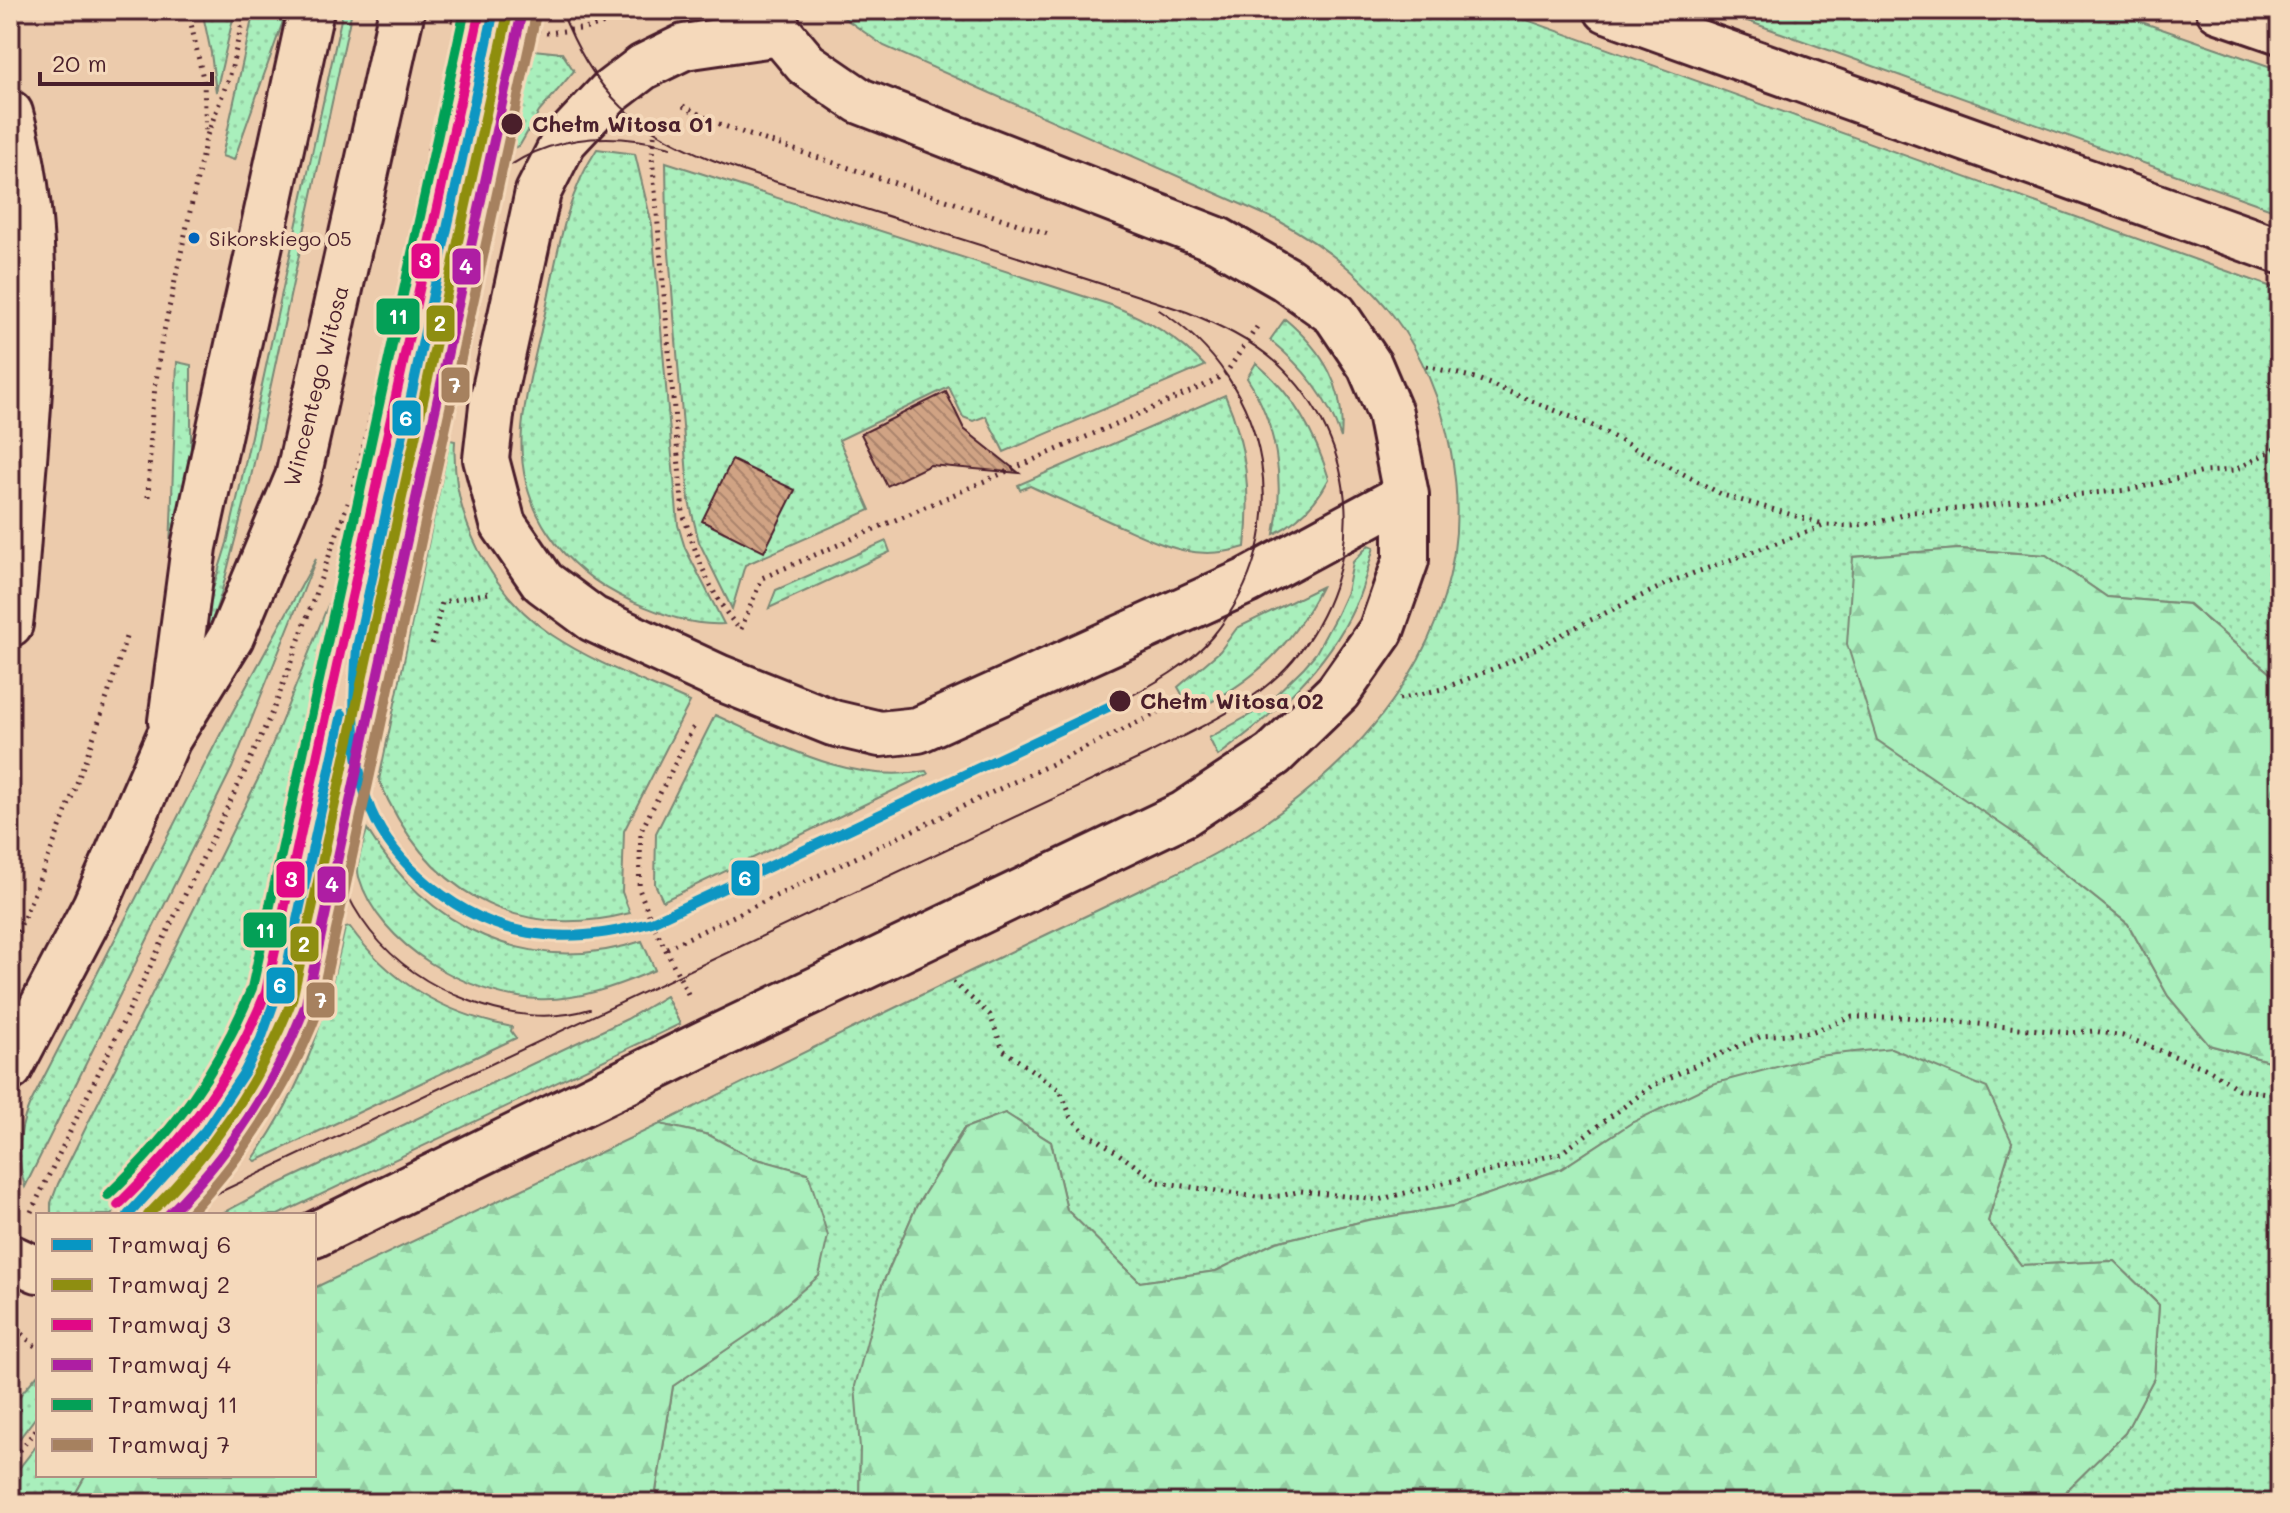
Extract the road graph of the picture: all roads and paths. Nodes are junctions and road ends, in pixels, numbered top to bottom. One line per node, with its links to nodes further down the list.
1 (188, 10): 13 (path)
2 (245, 10): 13 (path)
3 (311, 10): 30 (street, Wincentego Witosa)
4 (617, 10): 7 (path)
5 (1607, 10): 15 (street)
6 (2219, 10): 9 (street)
7 (422, 14): 30 (street, Wincentego Witosa)
8 (776, 22): 10 (street); 16 (street)
9 (2280, 31)
10 (643, 67): 11 (path); 22 (street)
11 (672, 98): 14 (path); 25 (path)
12 (10, 113): 23 (street)
13 (206, 138): 20 (path)
14 (1063, 239)
15 (2280, 251)
16 (1286, 279): 19 (street); 25 (path)
17 (1421, 364): 21 (path)
18 (2280, 446): 21 (path)
19 (1406, 495): 27 (street); 34 (street)
20 (147, 509)
21 (1826, 525): 28 (path)
22 (543, 582): 26 (path); 27 (street)
23 (10, 624)
24 (130, 626): 31 (path)
25 (740, 630): 27 (path)
26 (432, 644)
27 (718, 677): 32 (path)
28 (1396, 699)
29 (1158, 713): 32 (path)
30 (168, 739): 35 (street, Wincentego Witosa)
31 (16, 936)
32 (667, 948): 34 (path)
33 (944, 974): 36 (path)
34 (711, 1040): 37 (street)
35 (10, 1068)
36 (2280, 1095)
37 (316, 1234)
38 (10, 1257): 39 (street)
39 (36, 1269)
40 (10, 1323): 41 (path)
41 (36, 1347)
42 (36, 1430): 43 (path)
43 (10, 1463)

